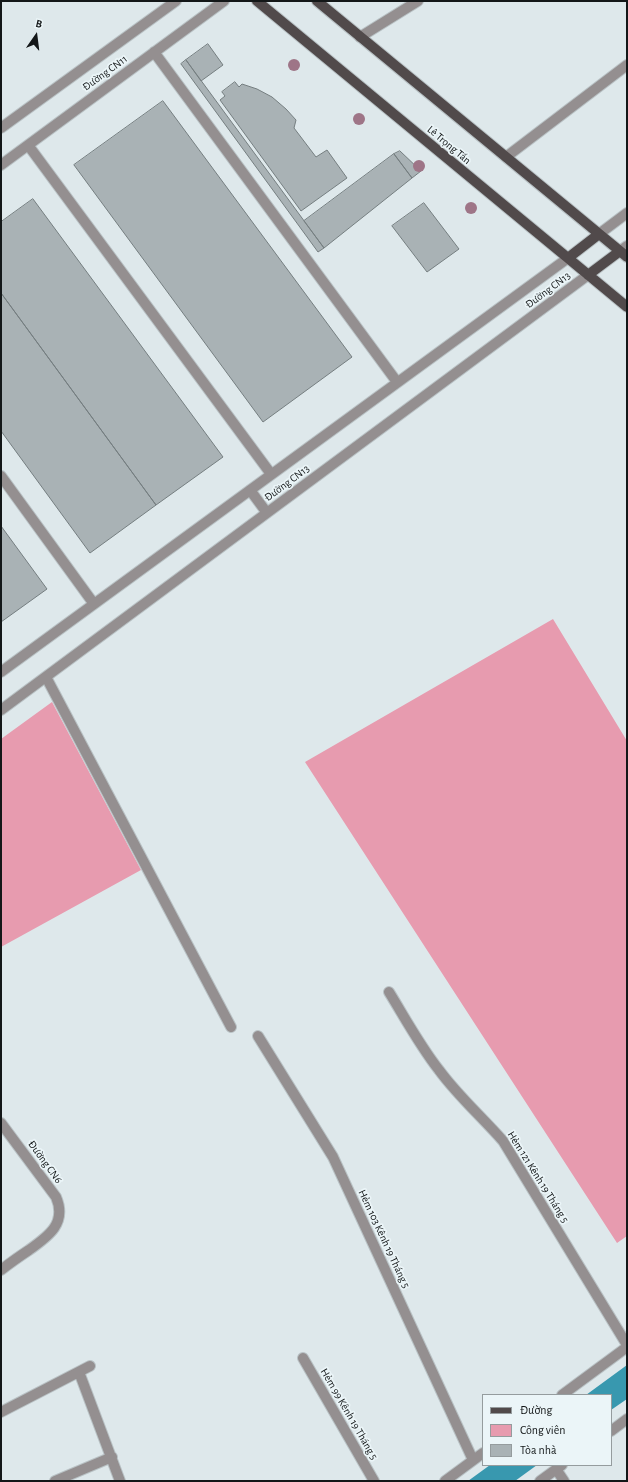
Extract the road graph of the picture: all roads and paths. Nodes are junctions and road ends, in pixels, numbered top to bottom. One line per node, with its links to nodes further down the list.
1 (176, 1): 9 (street, Đường CN11)
2 (224, 1): 7 (street, Đường CN11)
3 (257, 1): 16 (main road, Lê Trọng Tấn)
4 (317, 1): 6 (main road)
5 (418, 1): 6 (street)
6 (360, 37): 11 (main road)
7 (154, 52): 10 (street, Đường CN11); 19 (street)
8 (627, 65): 11 (street)
9 (1, 128)
10 (28, 145): 12 (street, Đường CN11); 20 (street)
11 (506, 157): 14 (main road)
12 (1, 165)
13 (627, 213): 14 (street)
14 (599, 234): 15 (main road); 16 (main road)
15 (625, 252): 17 (main road)
16 (568, 258): 17 (main road, Lê Trọng Tấn); 19 (street, Đường CN13)
17 (588, 274): 18 (main road, Lê Trọng Tấn); 23 (street, Đường CN13)
18 (627, 307)
19 (397, 382): 20 (street, Đường CN13)
20 (272, 474): 22 (street, Đường CN13)
21 (1, 476): 24 (street)
22 (250, 490): 23 (street); 24 (street, Đường CN13)
23 (267, 513): 26 (street, Đường CN13)
24 (94, 604): 25 (street, Đường CN13)
25 (1, 672)
26 (46, 677): 27 (street, Đường CN13); 29 (street)
27 (1, 710)
28 (389, 992): 33 (street, Hẻm 121 Kênh 19 Tháng 5)
29 (231, 1028)
30 (258, 1036): 43 (street, Hẻm 103 Kênh 19 Tháng 5)
31 (1, 1123): 32 (street, Đường CN6)
32 (1, 1270)
33 (627, 1346): 37 (street)
34 (303, 1358): 47 (street, Hẻm 99 Kênh 19 Tháng 5)
35 (90, 1366): 36 (street)
36 (79, 1372): 38 (street); 42 (street)
37 (563, 1394)
38 (1, 1412)
39 (627, 1420): 40 (street)
40 (612, 1430)
41 (482, 1454): 43 (street)
42 (112, 1457): 45 (street); 46 (street)
43 (473, 1460): 48 (street)
44 (559, 1467): 49 (street); 50 (street)
45 (56, 1481)
46 (120, 1481)
47 (374, 1481)
48 (445, 1481)
49 (540, 1481)
50 (564, 1481)

